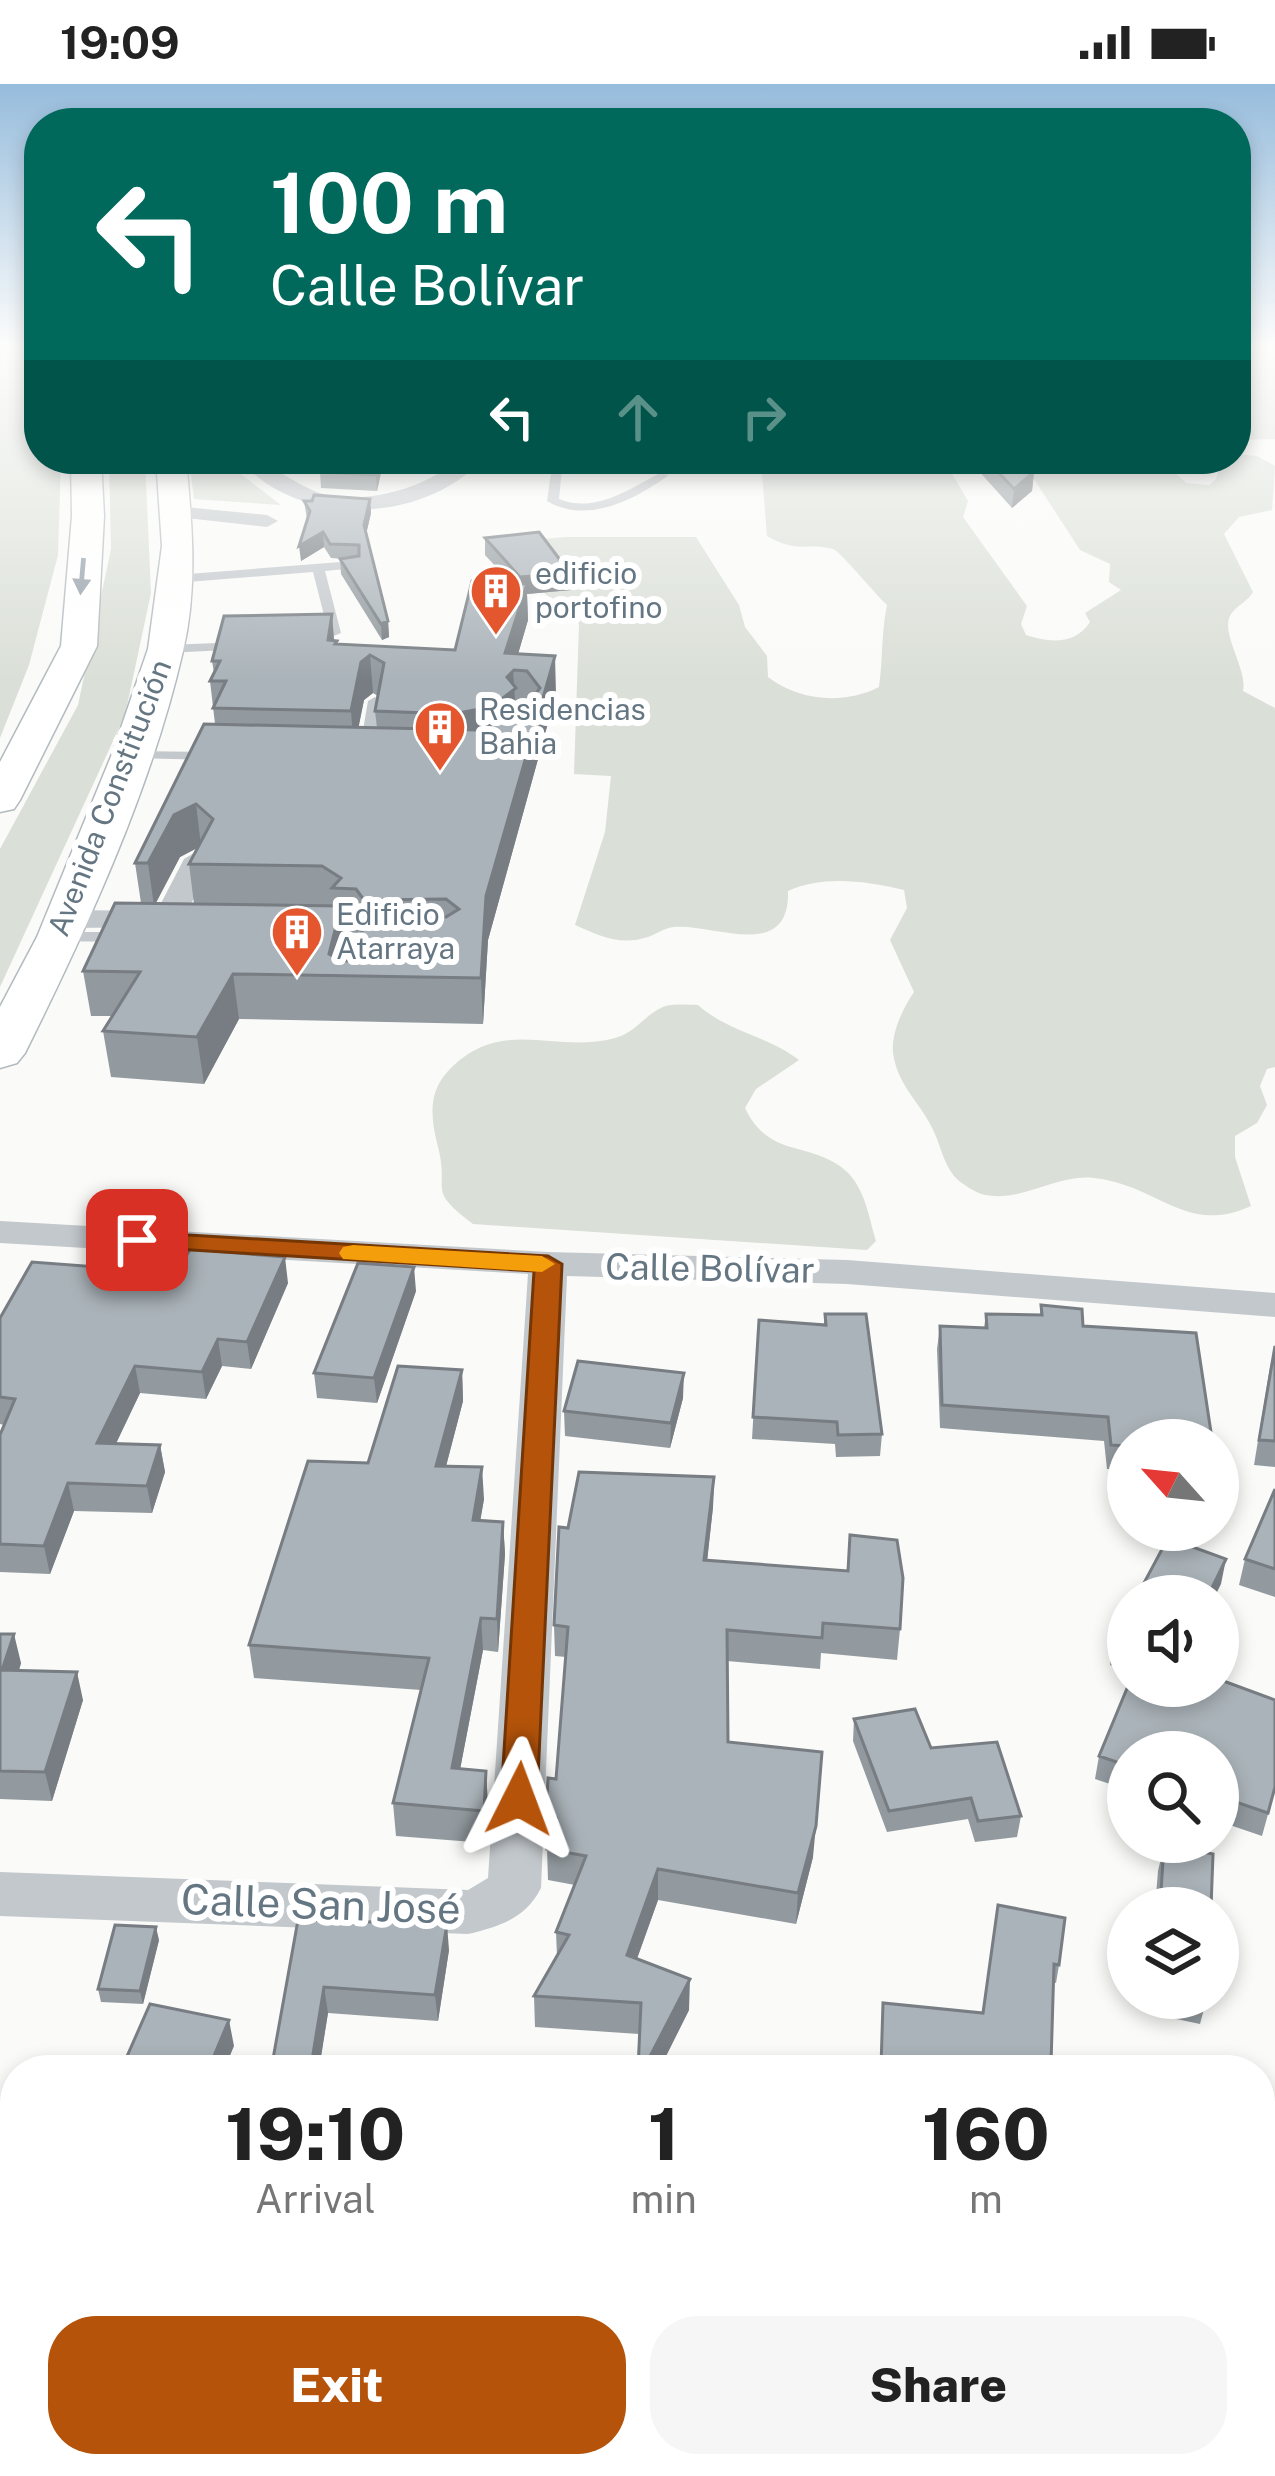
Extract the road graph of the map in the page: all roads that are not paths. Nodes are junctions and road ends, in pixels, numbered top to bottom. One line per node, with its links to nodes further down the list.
1 (87, 474): 21 (main road, one-way to 21)
2 (172, 474): 7 (main road, Avenida Constitución)
3 (269, 474): 4 (street)
4 (454, 474)
5 (556, 474): 6 (lane)
6 (664, 475)
7 (175, 512): 8 (street); 11 (main road, Avenida Constitución)
8 (267, 520)
9 (353, 565): 10 (lane)
10 (318, 568): 11 (lane); 12 (lane)
11 (175, 579): 14 (main road, Avenida Constitución)
12 (289, 644)
13 (267, 645): 14 (lane)
14 (166, 649): 16 (main road, Avenida Constitución)
15 (375, 701): 19 (lane)
16 (132, 754): 17 (lane); 24 (main road, Avenida Constitución)
17 (225, 756)
18 (342, 759): 19 (lane)
19 (365, 760): 20 (lane)
20 (388, 760)
21 (0, 800)
22 (199, 859): 25 (street)
23 (213, 921): 25 (street)
24 (63, 928): 25 (street); 30 (main road, Avenida Constitución)
25 (173, 928)
26 (308, 928): 28 (lane)
27 (382, 952): 28 (lane)
28 (360, 953): 29 (lane)
29 (365, 997)
30 (0, 1053)
31 (0, 1232): 32 (street, Calle Bolívar)
32 (548, 1264): 33 (street, Calle Bolívar); 34 (street, Calle San José)
33 (1275, 1305)
34 (0, 1894)

